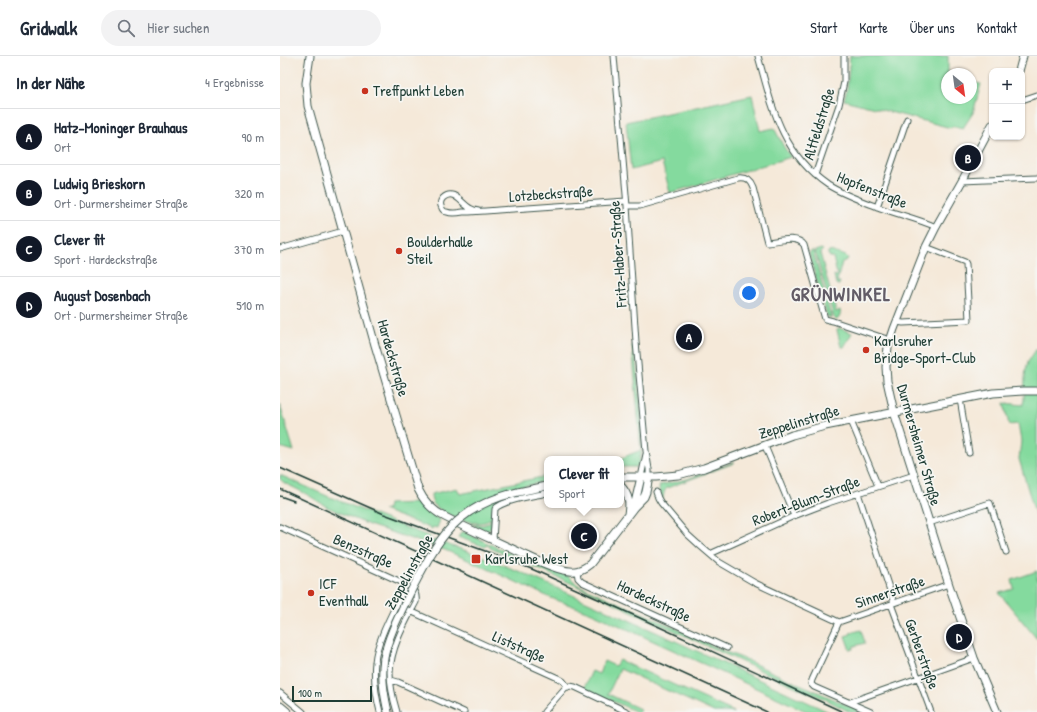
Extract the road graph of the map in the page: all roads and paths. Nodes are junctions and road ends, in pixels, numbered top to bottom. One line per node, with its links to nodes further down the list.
1 (310, 56): 18 (street, Hardeckstraße)
2 (614, 56): 14 (street, Fritz-Haber-Straße)
3 (758, 56): 11 (street, Hopfenstraße)
4 (844, 56): 11 (street, Altfeldstraße)
5 (1023, 56): 6 (street)
6 (1020, 68)
7 (1037, 95): 8 (street)
8 (1025, 99)
9 (907, 119): 15 (street)
10 (989, 131): 13 (street, Durmersheimer Straße)
11 (815, 175): 15 (street, Hopfenstraße)
12 (1037, 178): 13 (street)
13 (962, 181): 17 (street, Durmersheimer Straße)
14 (626, 204): 16 (street, Lotzbeckstraße); 22 (street, Lotzbeckstraße); 28 (street, Fritz-Haber-Straße)
15 (877, 207): 17 (street, Hopfenstraße)
16 (478, 211): 16 (street, Lotzbeckstraße)
17 (936, 227): 19 (street, Durmersheimer Straße)
18 (343, 231): 20 (street); 45 (street, Hardeckstraße)
19 (926, 247): 21 (street, Durmersheimer Straße); 21 (street)
20 (280, 249)
21 (896, 322): 22 (street, Durmersheimer Straße)
22 (890, 340): 25 (street, Durmersheimer Straße)
23 (1037, 391): 24 (street, Zeppelinstraße)
24 (960, 399): 25 (street, Zeppelinstraße); 29 (street)
25 (894, 412): 26 (street, Zeppelinstraße); 30 (street, Durmersheimer Straße)
26 (851, 420): 27 (street, Zeppelinstraße); 34 (street)
27 (765, 446): 33 (street, Zeppelinstraße); 42 (street)
28 (646, 451): 32 (street, Fritz-Haber-Straße); 33 (street, Fritz-Haber-Straße)
29 (970, 453)
30 (914, 475): 34 (street, Robert-Blum-Straße); 43 (street, Durmersheimer Straße)
31 (624, 477): 32 (street)
32 (641, 477): 33 (street, Zeppelinstraße); 40 (street)
33 (649, 477): 40 (street)
34 (878, 486): 39 (street, Robert-Blum-Straße)
35 (544, 489): 63 (street, Zeppelinstraße, bridge)
36 (544, 490): 45 (street, Zeppelinstraße)
37 (624, 490): 41 (street)
38 (656, 492): 47 (street)
39 (858, 493): 42 (street, Robert-Blum-Straße); 51 (street, Gerberstraße)
40 (634, 507): 41 (street)
41 (628, 516): 48 (street)
42 (794, 516): 47 (street, Robert-Blum-Straße)
43 (929, 523): 46 (street); 50 (street, Durmersheimer Straße)
44 (280, 527): 49 (street, Benzstraße)
45 (493, 540): 48 (street, Hardeckstraße)
46 (1006, 552)
47 (710, 554): 54 (street)
48 (576, 571): 55 (street, Hardeckstraße)
49 (406, 584): 52 (street, Zeppelinstraße); 53 (street, Benzstraße)
50 (948, 584): 51 (street, Sinnerstraße); 56 (street, Durmersheimer Straße)
51 (893, 603): 54 (street, Sinnerstraße); 57 (street, Gerberstraße)
52 (397, 605): 53 (street, Liststraße); 66 (street, Zeppelinstraße)
53 (411, 611): 58 (street, Zeppelinstraße); 59 (street, Liststraße)
54 (839, 622): 61 (street)
55 (727, 648)
56 (974, 658): 57 (street); 73 (street, Durmersheimer Straße)
57 (918, 678): 61 (street); 72 (street, Gerberstraße)
58 (391, 680): 67 (street, Zeppelinstraße); 68 (street)
59 (568, 687): 69 (street); 70 (street, Liststraße)
60 (280, 693): 65 (street)
61 (850, 702): 71 (street)
62 (280, 707): 64 (highway)
63 (388, 709)
64 (286, 712)
65 (303, 712)
66 (380, 712)
67 (397, 712)
68 (464, 712)
69 (544, 712)
70 (628, 712)
71 (871, 712)
72 (931, 712)
73 (997, 712)

